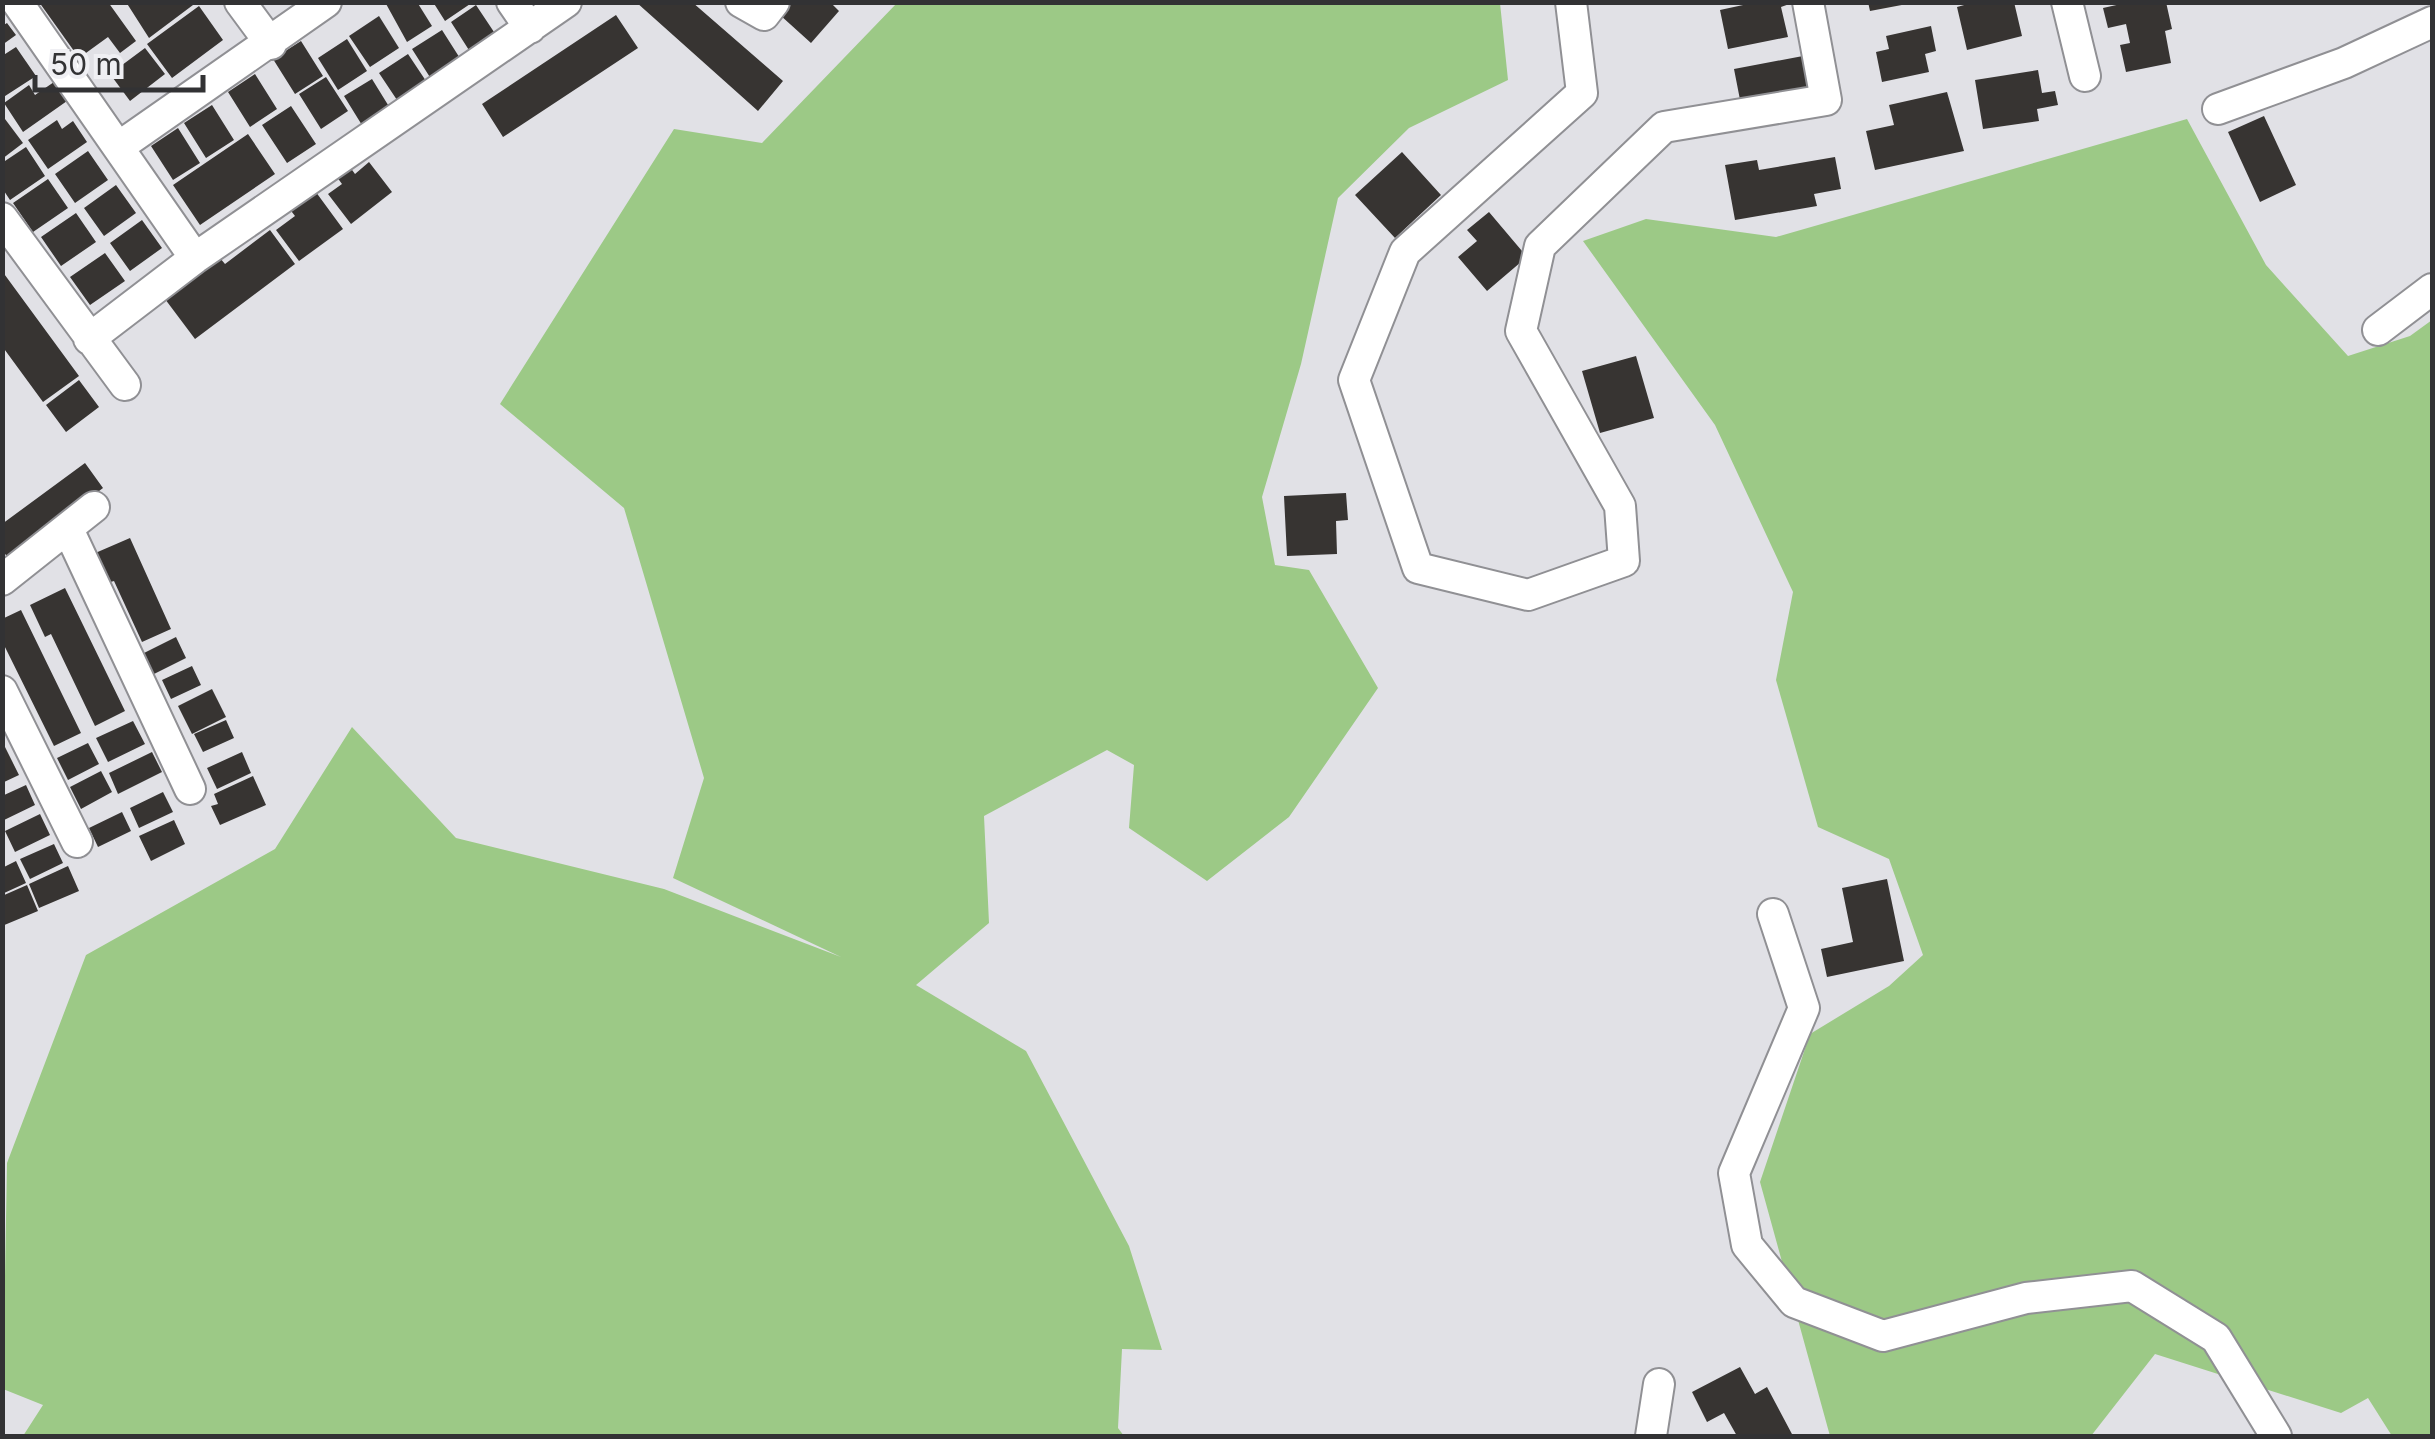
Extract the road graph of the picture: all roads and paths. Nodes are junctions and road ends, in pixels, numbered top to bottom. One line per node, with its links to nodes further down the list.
1 (17, 2): 16 (street)
2 (240, 2): 13 (street)
3 (326, 2): 13 (street)
4 (512, 2): 12 (street)
5 (566, 2): 12 (street)
6 (742, 2): 7 (street)
7 (774, 2)
8 (1571, 2): 9 (street)
9 (1808, 2)
10 (2067, 2): 14 (street)
11 (2432, 22): 15 (street)
12 (530, 28): 18 (street)
13 (271, 44): 16 (street)
14 (2085, 76)
15 (2218, 109)
16 (120, 146): 18 (street)
17 (2, 218): 21 (street)
18 (195, 258): 21 (street)
19 (2432, 289): 20 (street)
20 (2378, 330)
21 (90, 339): 22 (street)
22 (125, 385)
23 (94, 508): 24 (street)
24 (68, 529): 25 (street); 27 (street)
25 (2, 580)
26 (2, 691): 28 (street)
27 (190, 788)
28 (77, 842)
29 (1772, 914): 32 (street)
30 (1659, 1384): 31 (street)
31 (1651, 1436)
32 (2276, 1436)

